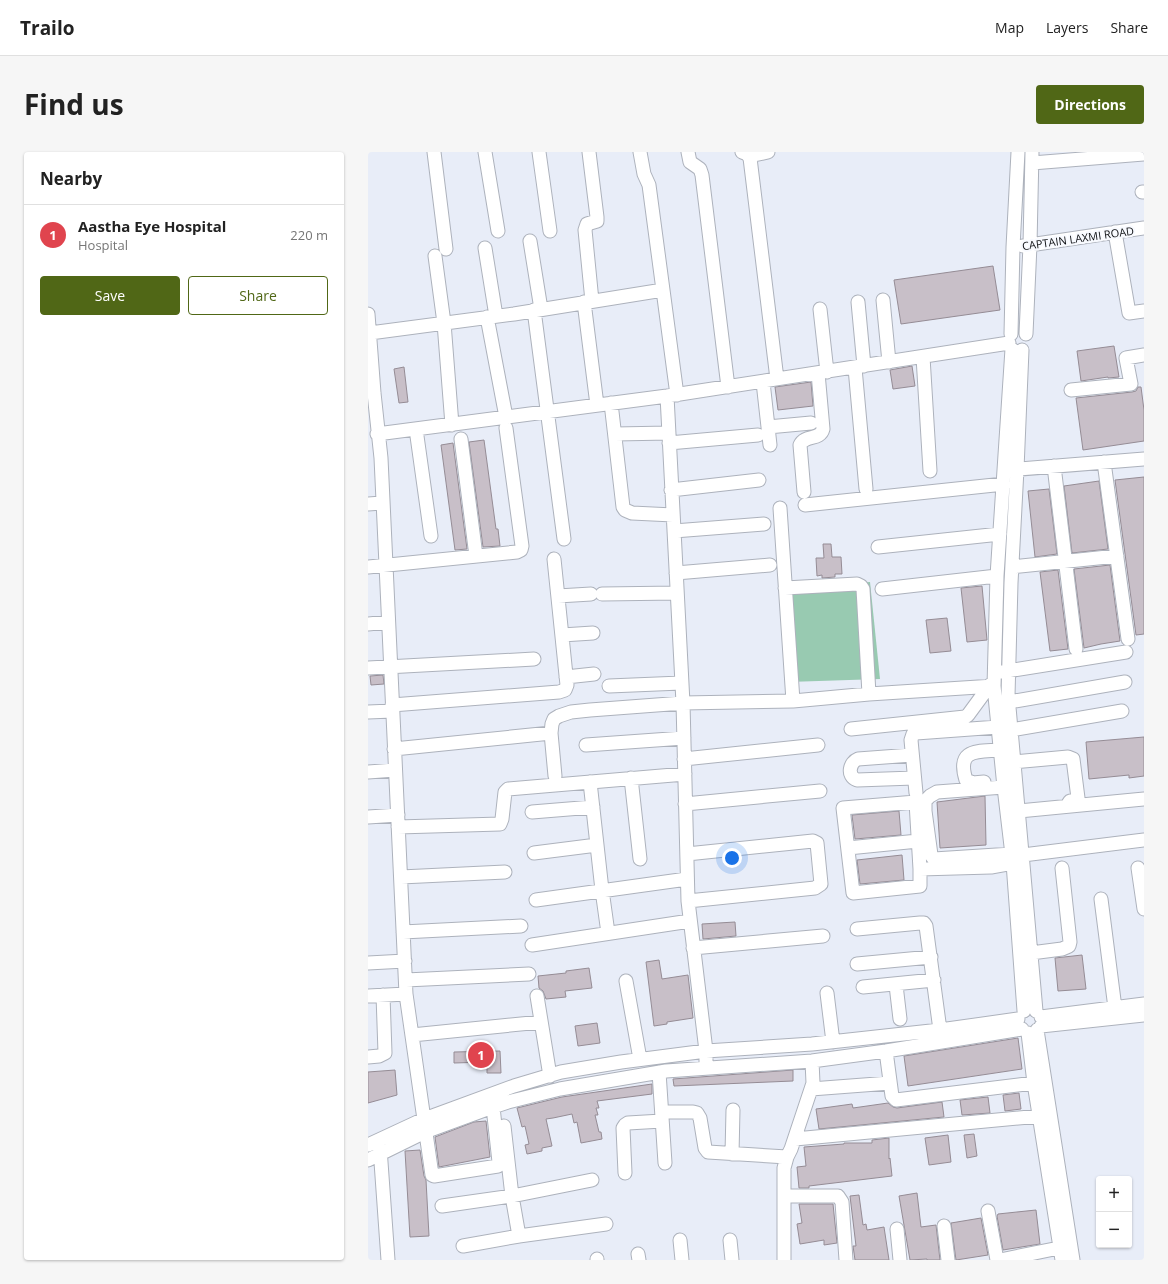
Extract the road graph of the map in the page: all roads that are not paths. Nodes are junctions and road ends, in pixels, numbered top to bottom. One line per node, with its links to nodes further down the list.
1 (434, 152): 31 (street)
2 (485, 152): 15 (street)
3 (539, 152): 16 (street)
4 (589, 152): 24 (street)
5 (640, 152): 22 (street)
6 (688, 152): 41 (street)
7 (768, 152): 9 (street)
8 (1018, 152): 20 (street)
9 (746, 154): 39 (street)
10 (1106, 154): 11 (street); 12 (street)
11 (1144, 154)
12 (1083, 155): 13 (street)
13 (1032, 158): 19 (street)
14 (1144, 228): 17 (street, CAPTAIN LAXMI ROAD)
15 (498, 231)
16 (550, 231)
17 (1115, 232): 19 (street, CAPTAIN LAXMI ROAD); 28 (street)
18 (530, 241): 27 (street)
19 (1030, 245): 20 (street, CAPTAIN LAXMI ROAD); 33 (street)
20 (1012, 247): 33 (street)
21 (485, 248): 30 (street)
22 (663, 290): 24 (street); 44 (street)
23 (883, 300): 36 (street)
24 (588, 302): 27 (street); 46 (street)
25 (858, 302): 37 (street)
26 (820, 308): 38 (street)
27 (538, 310): 30 (street); 47 (street)
28 (1144, 310)
29 (368, 314): 32 (street)
30 (492, 317): 31 (street); 48 (street)
31 (444, 323): 32 (street); 50 (street)
32 (370, 333): 43 (street)
33 (1014, 344): 35 (street); 62 (street)
34 (1144, 355): 42 (street)
35 (923, 357): 36 (street); 63 (street)
36 (889, 362): 37 (street)
37 (859, 367): 38 (street); 66 (street)
38 (823, 373): 39 (street); 65 (street)
39 (777, 380): 40 (street)
40 (763, 382): 41 (street); 52 (street)
41 (728, 387): 44 (street)
42 (1071, 390)
43 (371, 393): 53 (street)
44 (672, 395): 45 (street); 55 (street)
45 (611, 404): 46 (street); 54 (street)
46 (597, 405): 47 (street)
47 (548, 412): 48 (street); 76 (street)
48 (506, 423): 50 (street); 78 (street)
49 (812, 423): 52 (street)
50 (452, 425): 51 (street)
51 (416, 429): 53 (street); 75 (street)
52 (763, 431): 55 (street); 57 (street)
53 (377, 434): 58 (street)
54 (615, 434): 55 (street); 71 (street)
55 (669, 438): 67 (street)
56 (461, 439): 78 (street)
57 (770, 445)
58 (374, 458): 68 (street)
59 (1144, 459): 60 (street)
60 (1104, 462): 61 (street); 79 (street)
61 (1054, 466): 62 (street); 81 (street)
62 (1011, 470): 65 (street); 85 (street)
63 (930, 471)
64 (759, 480): 67 (street)
65 (1004, 484): 74 (street)
66 (866, 488)
67 (671, 490): 71 (street)
68 (382, 503): 69 (street); 83 (street)
69 (368, 504)
70 (780, 508): 88 (street)
71 (673, 515): 73 (street)
72 (764, 524): 73 (street)
73 (674, 531): 86 (street)
74 (1000, 534): 77 (street); 87 (street)
75 (430, 536)
76 (564, 539)
77 (878, 547)
78 (476, 556): 83 (street)
79 (1117, 556): 81 (street); 96 (street)
80 (554, 559): 91 (street)
81 (1065, 561): 85 (street); 97 (street)
82 (770, 565): 86 (street)
83 (385, 566): 84 (street); 92 (street)
84 (368, 567)
85 (1012, 567): 102 (street)
86 (676, 573): 90 (street)
87 (997, 576): 89 (street); 103 (street)
88 (785, 588): 110 (street); 111 (street)
89 (882, 588)
90 (677, 593): 91 (street); 107 (street)
91 (558, 596): 95 (street)
92 (388, 622): 93 (street); 100 (street)
93 (368, 624)
94 (593, 633): 95 (street)
95 (562, 635): 105 (street)
96 (1128, 639)
97 (1076, 649)
98 (1126, 652): 102 (street)
99 (534, 659): 100 (street)
100 (390, 667): 101 (street); 114 (street)
101 (368, 668)
102 (1009, 670): 103 (street); 112 (street)
103 (994, 673): 109 (street)
104 (594, 674): 105 (street)
105 (566, 677): 114 (street)
106 (1125, 682): 112 (street)
107 (682, 683): 108 (street); 113 (street)
108 (609, 686)
109 (992, 686): 110 (street); 117 (street); 118 (street)
110 (869, 694): 111 (street)
111 (793, 701): 113 (street)
112 (1009, 702): 119 (street)
113 (682, 703): 120 (street); 121 (street)
114 (392, 708): 116 (street); 124 (street)
115 (1122, 711): 119 (street)
116 (368, 712)
117 (998, 727): 125 (street); 126 (street)
118 (851, 729)
119 (1011, 730): 128 (street)
120 (551, 733): 124 (street); 132 (street)
121 (684, 738): 122 (street); 127 (street)
122 (586, 745)
123 (818, 745): 127 (street)
124 (394, 749): 129 (street)
125 (1000, 750): 136 (street); 136 (street)
126 (912, 755): 134 (street); 134 (street)
127 (684, 759): 131 (street)
128 (1014, 762): 141 (street); 143 (street)
129 (395, 770): 130 (street); 146 (street)
130 (368, 772)
131 (684, 774): 133 (street); 140 (street)
132 (555, 776)
133 (631, 778): 135 (street); 154 (street)
134 (914, 778): 138 (street)
135 (590, 782): 142 (street); 146 (street)
136 (1004, 784): 153 (street); 153 (street)
137 (820, 791): 140 (street)
138 (916, 793)
139 (1144, 799): 141 (street)
140 (685, 804): 152 (street)
141 (1068, 806): 143 (street)
142 (593, 807): 144 (street); 149 (street)
143 (1019, 811): 153 (street)
144 (532, 812)
145 (368, 817): 146 (street)
146 (398, 821): 159 (street)
147 (1144, 840): 153 (street)
148 (918, 841): 150 (street); 150 (street); 157 (street)
149 (597, 845): 151 (street); 161 (street)
150 (848, 848): 157 (street)
151 (534, 853)
152 (687, 854): 160 (street); 164 (street)
153 (1016, 858): 157 (street); 174 (street); 195 (street)
154 (640, 859)
155 (1062, 868): 174 (street)
156 (1138, 868): 165 (street)
157 (920, 869)
158 (505, 872): 159 (street)
159 (401, 877): 169 (street)
160 (687, 879): 161 (street); 164 (street)
161 (602, 890): 163 (street); 170 (street)
162 (1101, 899): 191 (street)
163 (536, 900)
164 (688, 901): 166 (street)
165 (1144, 908)
166 (690, 921): 170 (street); 173 (street)
167 (521, 926): 169 (street)
168 (857, 929): 175 (street)
169 (403, 932): 176 (street)
170 (608, 933): 172 (street)
171 (823, 936): 173 (street)
172 (532, 945)
173 (693, 948): 199 (street)
174 (1031, 952): 195 (street)
175 (931, 957): 178 (street); 181 (street)
176 (405, 961): 177 (street); 180 (street)
177 (368, 962)
178 (857, 964)
179 (529, 974): 180 (street)
180 (406, 980): 186 (street)
181 (934, 980): 183 (street); 196 (street)
182 (626, 981): 202 (street)
183 (896, 985): 184 (street); 193 (street)
184 (863, 987)
185 (827, 993): 198 (street)
186 (406, 994): 187 (street); 197 (street)
187 (383, 995): 188 (street); 201 (street)
188 (368, 996)
189 (537, 996): 194 (street)
190 (1144, 1004): 191 (street)
191 (1115, 1008): 195 (street)
192 (1144, 1015): 195 (street)
193 (900, 1019)
194 (541, 1022): 197 (street); 206 (street)
195 (1031, 1022): 196 (street); 200 (street); 207 (street); 245 (street)
196 (940, 1030): 198 (street)
197 (412, 1035): 214 (street)
198 (833, 1042): 199 (street)
199 (706, 1051): 202 (street); 204 (street)
200 (886, 1051): 203 (street); 208 (street)
201 (368, 1057)
202 (640, 1059): 206 (street)
203 (812, 1061): 204 (street); 209 (street)
204 (706, 1068): 205 (street)
205 (659, 1072): 210 (street); 213 (street)
206 (550, 1076): 214 (street)
207 (1034, 1082): 208 (street); 212 (street)
208 (890, 1083): 209 (street)
209 (811, 1089): 216 (street)
210 (497, 1106): 215 (street); 215 (street); 225 (street)
211 (733, 1110): 218 (street)
212 (1040, 1116): 216 (street); 236 (street)
213 (662, 1117): 218 (street); 222 (street); 223 (street)
214 (424, 1119): 215 (street); 217 (street)
215 (426, 1132): 219 (street)
216 (795, 1138): 220 (street)
217 (374, 1143): 219 (street)
218 (732, 1154): 220 (street)
219 (380, 1155): 221 (street); 237 (street)
220 (787, 1157): 226 (street)
221 (368, 1160)
222 (665, 1163)
223 (625, 1173)
224 (592, 1180): 225 (street)
225 (512, 1196): 227 (street); 232 (street)
226 (784, 1196): 240 (street); 241 (street)
227 (442, 1206)
228 (988, 1211): 244 (street)
229 (606, 1224): 232 (street)
230 (944, 1226): 243 (street)
231 (896, 1229): 242 (street)
232 (519, 1236): 235 (street)
233 (680, 1240): 238 (street)
234 (730, 1240): 239 (street)
235 (463, 1246)
236 (1060, 1254): 244 (street)
237 (388, 1260)
238 (682, 1260)
239 (732, 1260)
240 (784, 1260)
241 (846, 1260)
242 (900, 1260)
243 (948, 1260)
244 (999, 1260)
245 (1073, 1260)

